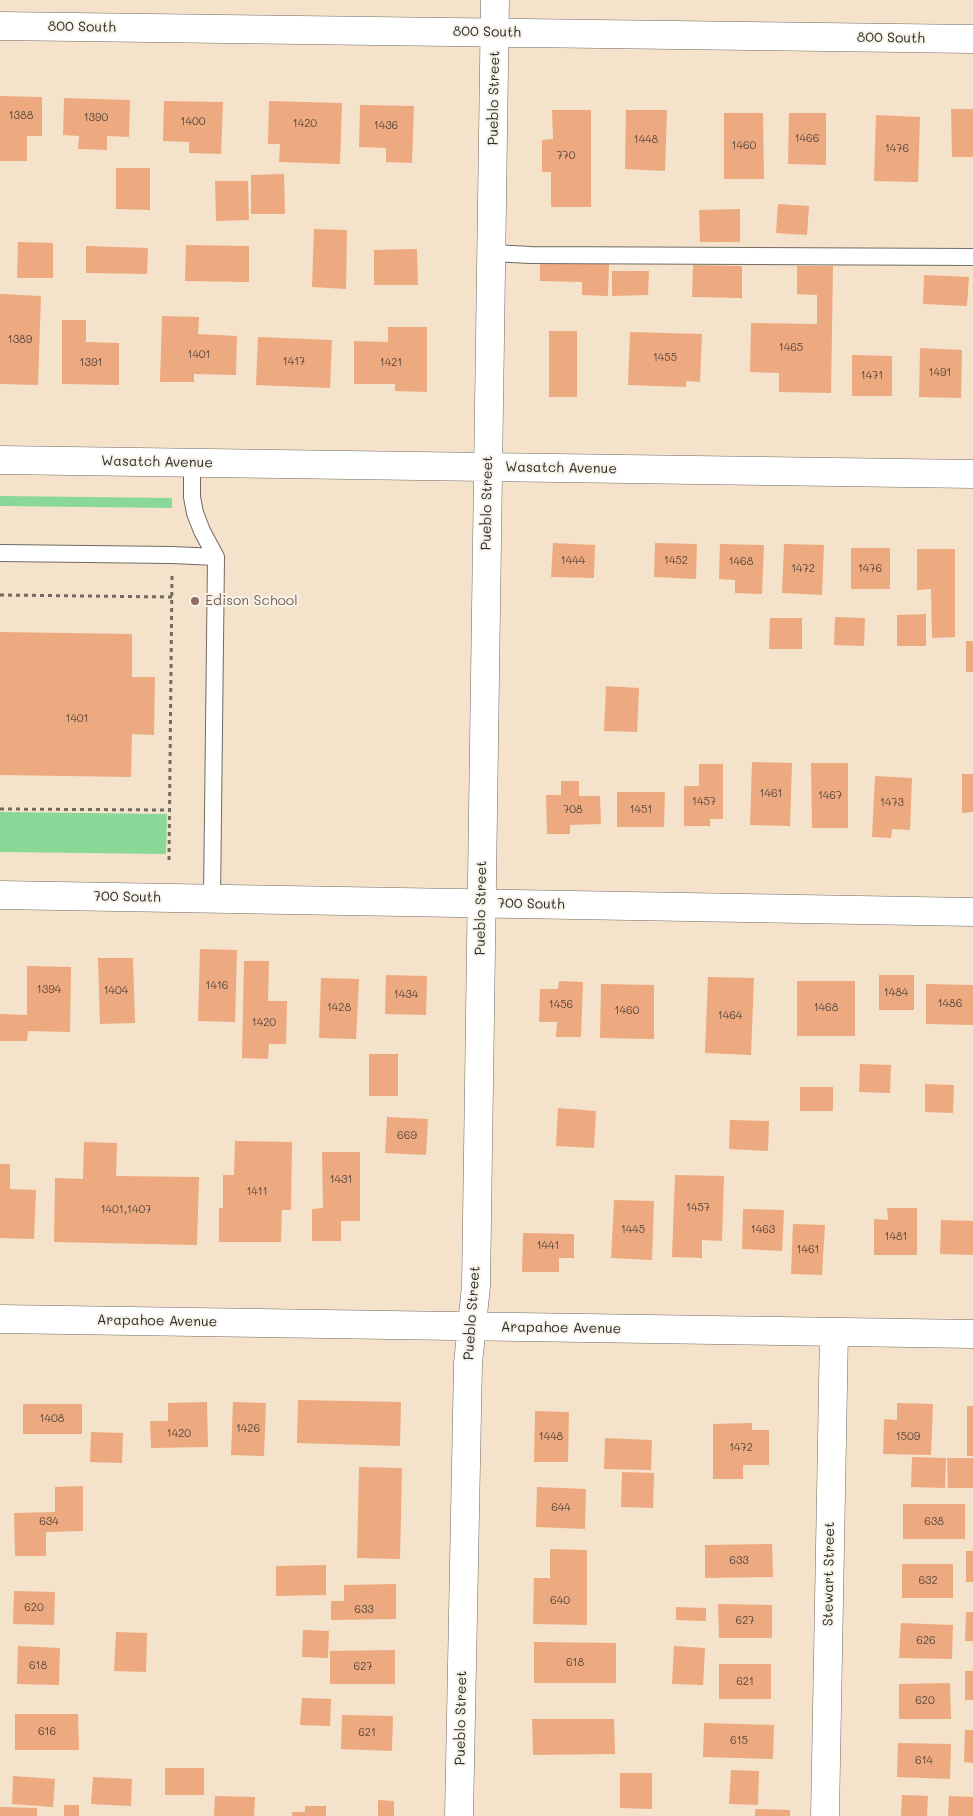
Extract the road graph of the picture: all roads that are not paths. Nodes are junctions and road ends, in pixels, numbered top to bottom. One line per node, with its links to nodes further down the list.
1 (495, 0): 3 (street, Pueblo Street)
2 (0, 26): 3 (street, 800 South)
3 (494, 33): 4 (street, 800 South); 5 (street, Pueblo Street)
4 (973, 40)
5 (491, 253): 6 (lane); 9 (street, Pueblo Street)
6 (973, 257)
7 (0, 460): 8 (street, Wasatch Avenue)
8 (192, 462): 9 (street, Wasatch Avenue); 12 (lane)
9 (488, 467): 10 (street, Wasatch Avenue); 15 (street, Pueblo Street)
10 (973, 474)
11 (0, 553): 12 (lane)
12 (216, 557): 14 (lane)
13 (0, 895): 14 (street, 700 South)
14 (212, 899): 15 (street, 700 South)
15 (482, 903): 16 (street, 700 South); 18 (street, Pueblo Street)
16 (973, 912)
17 (0, 1319): 18 (street, Arapahoe Avenue)
18 (472, 1326): 19 (street, Arapahoe Avenue); 21 (street, Pueblo Street)
19 (834, 1332): 20 (street, Arapahoe Avenue); 22 (street, Stewart Street)
20 (973, 1334)
21 (459, 1816)
22 (825, 1816)

